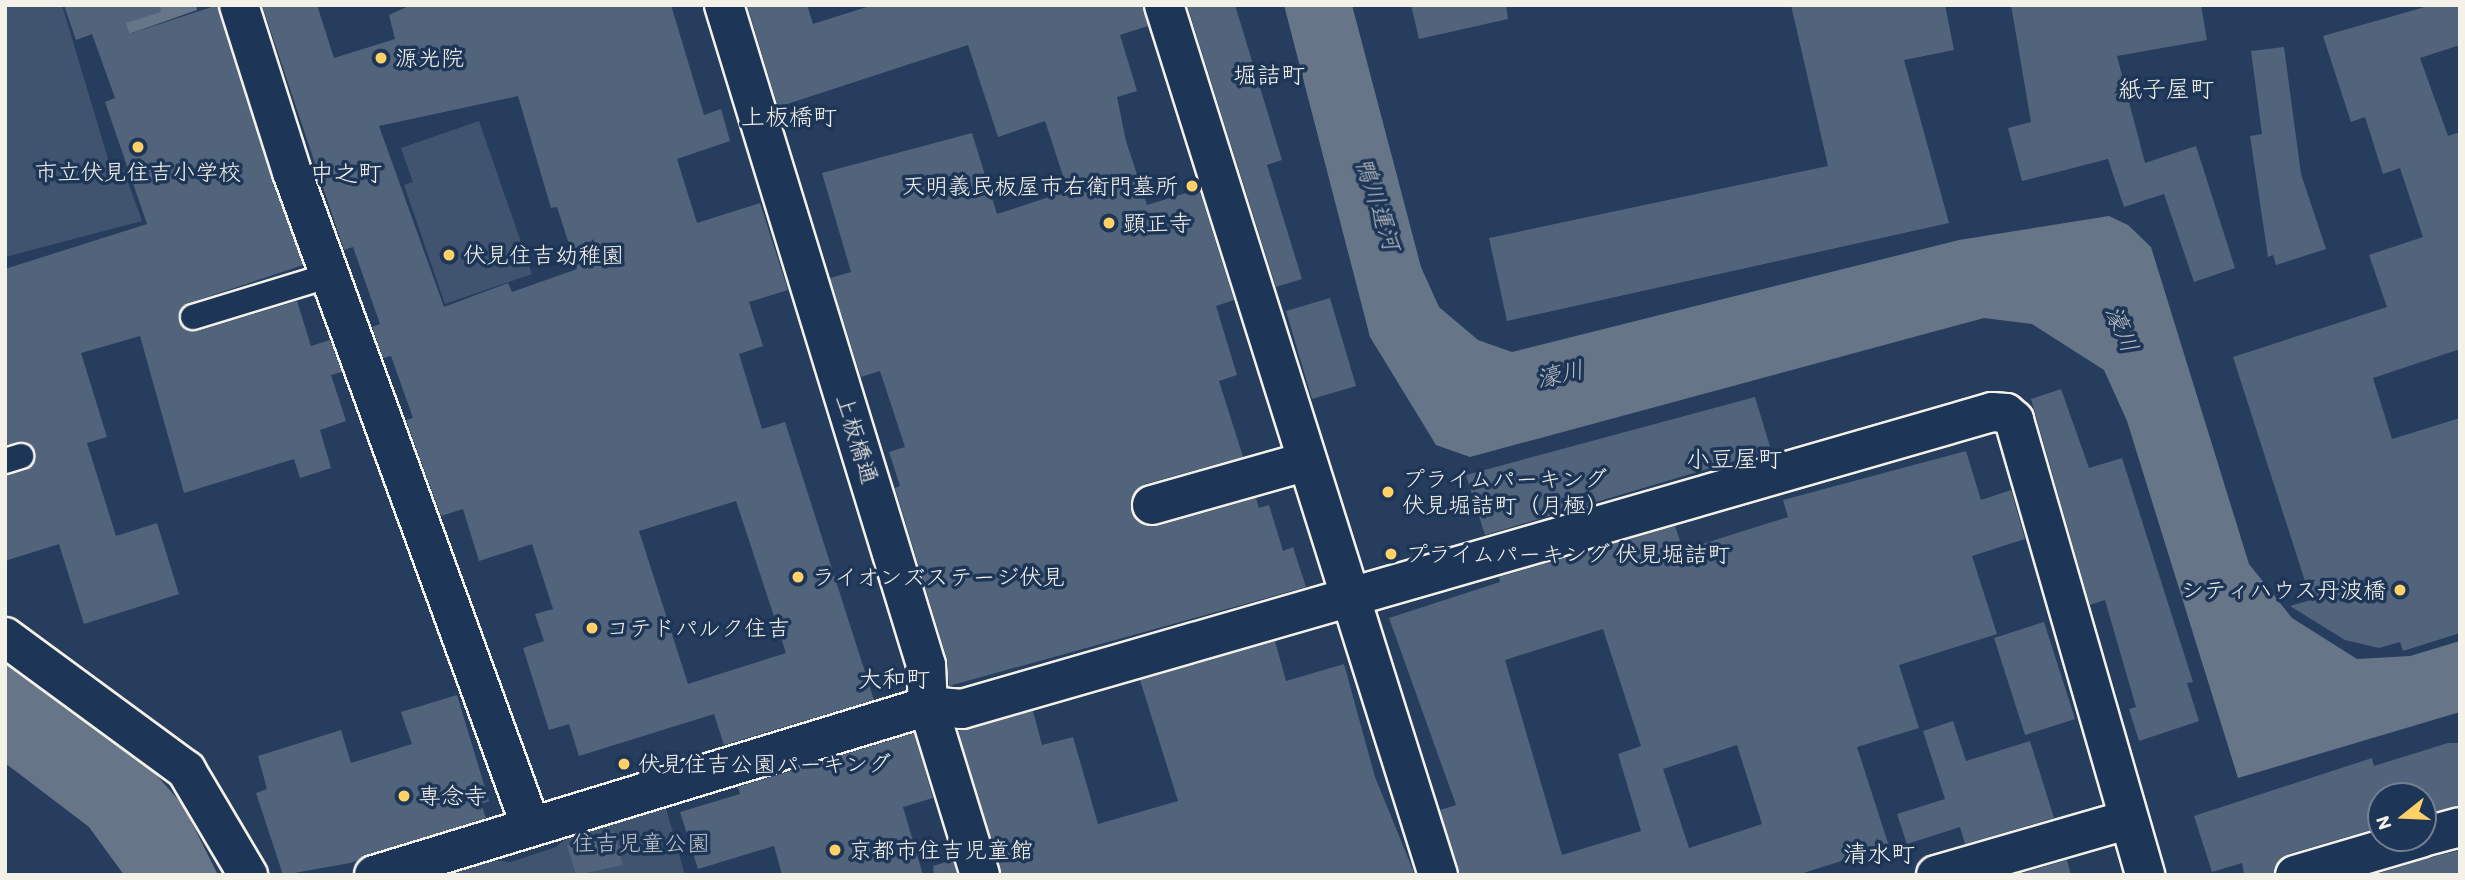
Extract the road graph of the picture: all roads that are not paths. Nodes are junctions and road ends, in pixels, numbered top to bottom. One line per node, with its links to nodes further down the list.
1 (239, 5): 4 (street)
2 (724, 5): 10 (street, 上板橋通)
3 (1164, 5): 6 (street)
4 (330, 275): 5 (lane); 12 (street)
5 (193, 317)
6 (1304, 462): 7 (street); 8 (street)
7 (1152, 505)
8 (1347, 602): 10 (street); 11 (street); 19 (street)
9 (5, 637): 16 (street)
10 (928, 706): 12 (street); 18 (street, 上板橋通)
11 (2127, 820): 20 (street); 21 (street)
12 (531, 827): 17 (street)
13 (2460, 827): 14 (street)
14 (2437, 834)
15 (2374, 852): 22 (street)
16 (248, 875)
17 (374, 875)
18 (980, 875)
19 (1438, 875)
20 (1936, 875)
21 (2145, 875)
22 (2295, 875)

